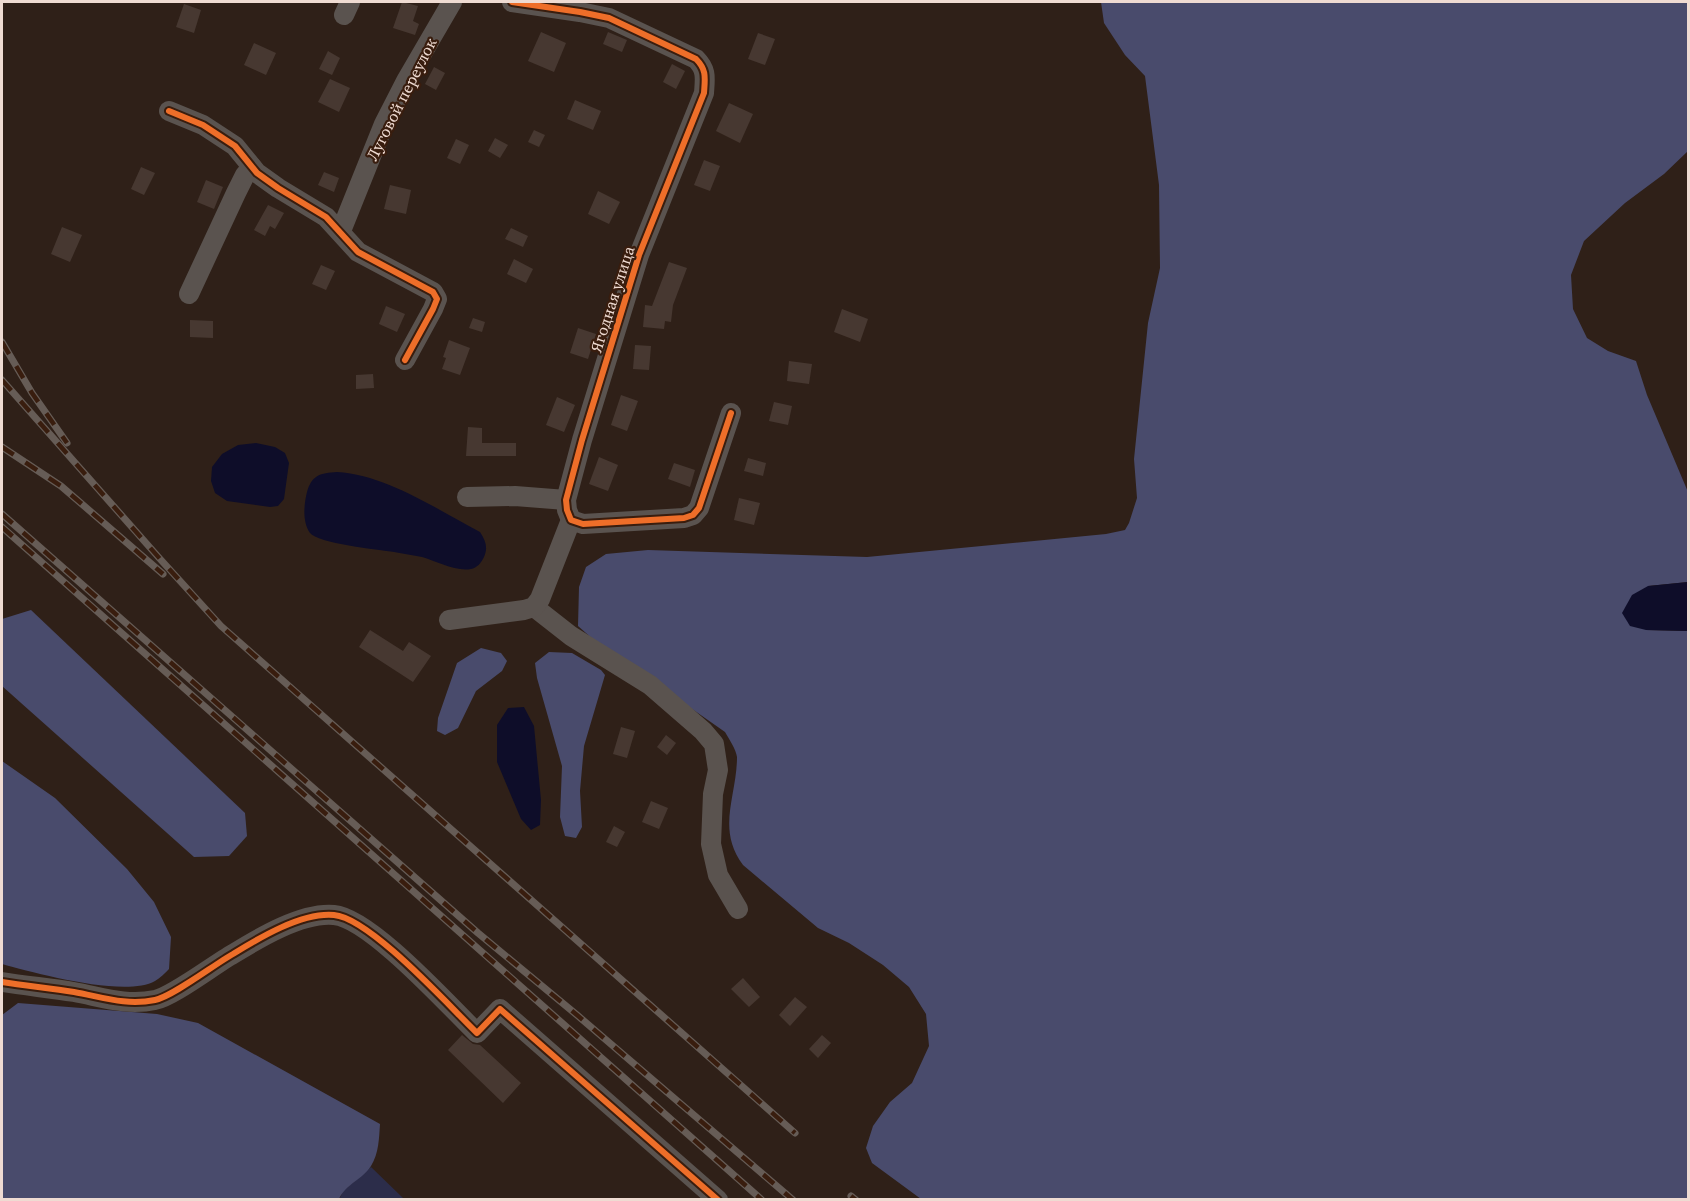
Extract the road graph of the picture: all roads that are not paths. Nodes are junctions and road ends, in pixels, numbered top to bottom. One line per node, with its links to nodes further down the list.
1 (452, 2): 6 (street, Луговой переулок)
2 (512, 2): 3 (street)
3 (582, 7): 11 (street, Ягодная улица)
4 (169, 111): 5 (street)
5 (252, 166): 6 (street); 7 (street)
6 (341, 231): 8 (street)
7 (189, 294)
8 (405, 360)
9 (731, 413): 12 (street)
10 (467, 497): 11 (street)
11 (566, 500): 12 (street, Ягодная улица)
12 (571, 520): 13 (street)
13 (534, 607): 14 (street); 15 (street)
14 (449, 620)
15 (738, 909)
16 (2, 982): 17 (street)
17 (718, 1200)

